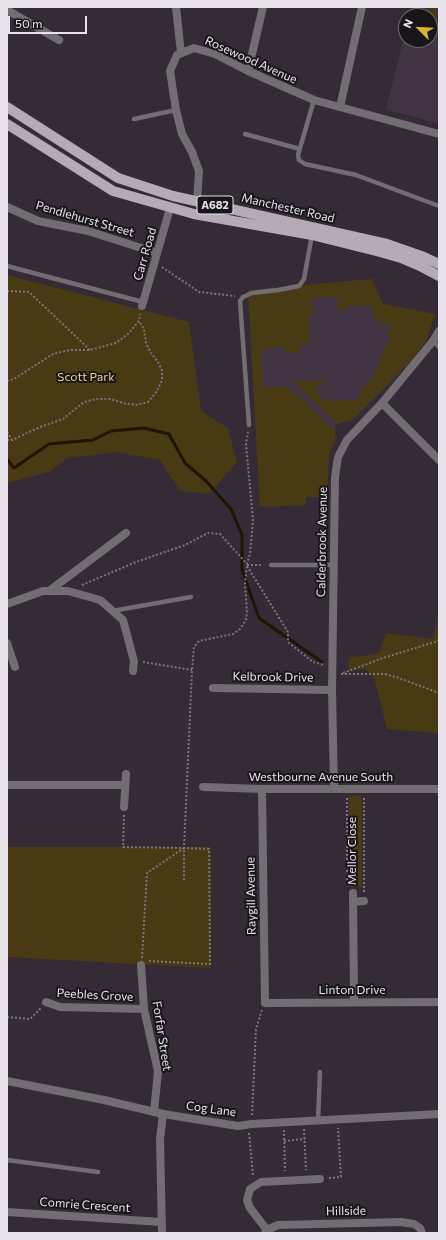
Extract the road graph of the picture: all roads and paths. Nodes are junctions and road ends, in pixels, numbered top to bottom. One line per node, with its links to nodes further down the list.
1 (176, 7): 6 (street)
2 (262, 7): 7 (street)
3 (362, 7): 9 (street)
4 (7, 10): 5 (street)
5 (59, 40)
6 (181, 53): 7 (street, Rosewood Avenue); 11 (street)
7 (248, 71): 8 (street, Rosewood Avenue)
8 (314, 100): 9 (street, Rosewood Avenue); 16 (lane)
9 (340, 107): 15 (street, Rosewood Avenue)
10 (9, 108): 13 (main road); 17 (main road, Manchester Road / A682)
11 (176, 110): 12 (lane); 18 (street)
12 (134, 119)
13 (7, 123): 21 (main road, Manchester Road / A682)
14 (245, 134): 16 (lane)
15 (439, 134)
16 (300, 149): 20 (lane)
17 (172, 196): 18 (main road, Manchester Road / A682); 21 (main road)
18 (197, 201): 22 (main road); 26 (main road, Manchester Road / A682)
19 (7, 206): 24 (street, Pendlehurst Street)
20 (439, 206)
21 (170, 208): 22 (main road, Manchester Road / A682); 24 (street, Carr Road)
22 (194, 214): 23 (main road, Manchester Road / A682)
23 (312, 235): 28 (main road, Manchester Road / A682); 30 (lane)
24 (157, 253): 25 (street, Carr Road)
25 (155, 262): 30 (path); 31 (street, Carr Road)
26 (439, 264)
27 (7, 266): 31 (lane)
28 (439, 276)
29 (7, 291): 35 (path)
30 (243, 297): 38 (lane)
31 (143, 304): 32 (path)
32 (139, 321): 35 (path); 41 (path)
33 (439, 331): 34 (street, Calderbrook Avenue)
34 (436, 344): 37 (street, Calderbrook Avenue)
35 (90, 350): 36 (path)
36 (7, 381)
37 (382, 403): 42 (street); 46 (street, Calderbrook Avenue)
38 (249, 425): 44 (path)
39 (7, 432): 41 (path)
40 (7, 440): 41 (path)
41 (12, 440)
42 (439, 460)
43 (126, 533): 47 (street)
44 (247, 565): 45 (path); 48 (path); 56 (path); 57 (path)
45 (271, 565): 46 (lane)
46 (334, 565): 57 (street, Calderbrook Avenue)
47 (49, 591): 48 (street); 50 (street)
48 (80, 594): 51 (street)
49 (191, 598): 51 (lane)
50 (7, 604)
51 (112, 611): 54 (street)
52 (439, 635): 59 (path)
53 (7, 643): 55 (street)
54 (134, 661): 56 (path); 58 (street)
55 (15, 667)
56 (192, 670): 73 (path)
57 (332, 670): 59 (path); 61 (street, Calderbrook Avenue)
58 (133, 671)
59 (342, 674): 62 (path)
60 (213, 688): 61 (street, Kelbrook Drive)
61 (332, 690): 68 (street, Calderbrook Avenue)
62 (439, 693)
63 (126, 774): 65 (street)
64 (7, 785): 65 (street)
65 (125, 785): 72 (street)
66 (203, 787): 67 (street, Westbourne Avenue South)
67 (262, 789): 68 (street, Westbourne Avenue South); 82 (street, Raygill Avenue)
68 (334, 789): 69 (street, Westbourne Avenue South)
69 (347, 789): 70 (street, Westbourne Avenue South); 75 (path, Mellor Close)
70 (364, 789): 71 (street, Westbourne Avenue South); 76 (path, Mellor Close)
71 (439, 789)
72 (124, 808): 73 (path)
73 (184, 848): 74 (path); 78 (path); 78 (path)
74 (184, 880)
75 (350, 890): 77 (street, Mellor Close)
76 (364, 901): 77 (street, Mellor Close)
77 (353, 902): 80 (street, Mellor Close)
78 (142, 963): 83 (street, Forfar Street)
79 (46, 1002): 83 (street, Peebles Grove); 84 (path)
80 (354, 1002): 81 (street, Linton Drive); 82 (street, Linton Drive)
81 (439, 1002)
82 (265, 1003): 94 (path)
83 (144, 1009): 87 (street, Forfar Street)
84 (7, 1017)
85 (320, 1072): 91 (lane)
86 (7, 1081): 87 (street, Cog Lane)
87 (154, 1112): 88 (street, Cog Lane)
88 (164, 1114): 94 (street, Cog Lane); 105 (street)
89 (439, 1114): 90 (street, Cog Lane)
90 (338, 1120): 91 (street, Cog Lane); 100 (path)
91 (318, 1121): 92 (street, Cog Lane)
92 (304, 1122): 93 (street, Cog Lane); 96 (path)
93 (284, 1123): 94 (street, Cog Lane); 97 (path)
94 (252, 1124)
95 (249, 1138): 103 (path)
96 (304, 1139): 97 (path); 101 (path)
97 (284, 1140): 102 (path)
98 (7, 1160): 99 (lane)
99 (98, 1172)
100 (320, 1179): 101 (street)
101 (306, 1180): 102 (street)
102 (286, 1181): 103 (street)
103 (254, 1186): 106 (street, Hillside)
104 (7, 1212): 105 (street, Comrie Crescent)
105 (161, 1222): 107 (street)
106 (266, 1232): 108 (street, Hillside)
107 (162, 1233)
108 (422, 1233)

